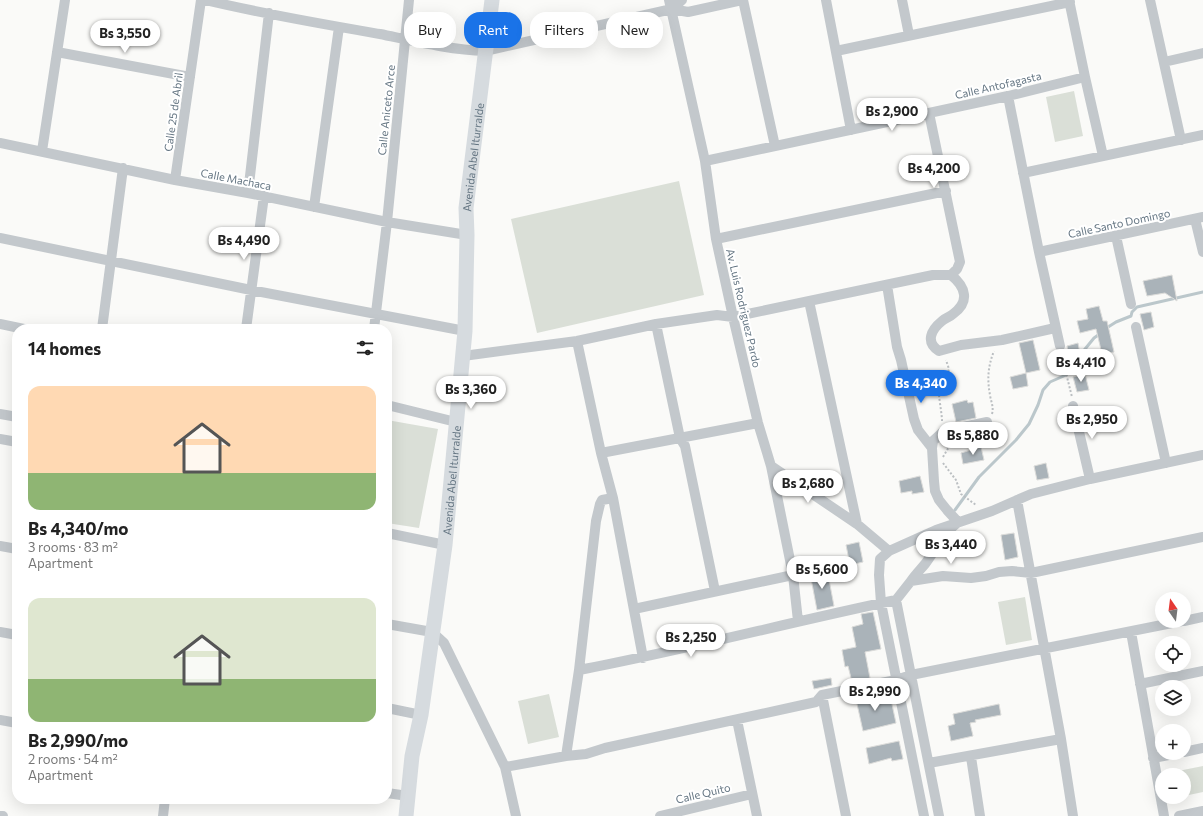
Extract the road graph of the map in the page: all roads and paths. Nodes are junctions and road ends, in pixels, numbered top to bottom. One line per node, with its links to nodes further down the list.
1 (65, 0): 23 (street)
2 (201, 0): 26 (street, Calle 25 de Abril)
3 (205, 0): 13 (street)
4 (409, 0): 14 (street, Calle Aniceto Arce)
5 (492, 0): 21 (street, Avenida Abel Iturralde)
6 (682, 0): 12 (street)
7 (742, 0): 12 (street); 34 (street)
8 (826, 0): 22 (street)
9 (902, 0): 17 (street)
10 (1150, 0): 25 (street)
11 (1069, 1): 17 (street); 27 (street)
12 (670, 4): 21 (street); 37 (street, Av. Luis Rodriguez Pardo)
13 (248, 5): 15 (street)
14 (408, 12)
15 (268, 13): 16 (street); 42 (street)
16 (339, 27): 18 (street); 44 (street)
17 (909, 35): 22 (street)
18 (404, 39)
19 (404, 48): 46 (street, Calle Aniceto Arce)
20 (455, 48): 21 (street)
21 (485, 51): 47 (street, Avenida Abel Iturralde)
22 (836, 51): 30 (street)
23 (56, 52): 26 (street); 35 (street)
24 (1203, 53): 25 (street)
25 (1164, 62): 32 (street)
26 (190, 77): 40 (street, Calle 25 de Abril)
27 (1085, 77): 28 (street, Calle Antofagasta); 36 (street)
28 (1008, 96): 29 (street, Calle Antofagasta); 39 (street)
29 (929, 113): 30 (street, Calle Antofagasta); 41 (street)
30 (851, 130): 34 (street, Calle Antofagasta)
31 (1203, 135): 32 (street)
32 (1182, 140): 36 (street)
33 (0, 143): 35 (street, Calle Machaca)
34 (775, 146): 37 (street, Calle Antofagasta)
35 (42, 151): 38 (street, Calle Machaca)
36 (1103, 156): 39 (street)
37 (705, 160): 50 (street, Av. Luis Rodriguez Pardo)
38 (123, 168): 40 (street, Calle Machaca); 53 (street)
39 (1023, 173): 51 (street)
40 (175, 180): 42 (street, Calle Machaca)
41 (946, 191): 50 (street); 54 (street)
42 (248, 193): 43 (street, Calle Machaca)
43 (264, 196): 44 (street, Calle Machaca); 56 (street)
44 (314, 207): 46 (street, Calle Machaca)
45 (1199, 218): 48 (street, Calle Santo Domingo); 52 (street)
46 (387, 222): 47 (street, Calle Machaca); 59 (street, Calle Aniceto Arce)
47 (467, 235): 69 (street, Avenida Abel Iturralde)
48 (1116, 236): 51 (street, Calle Santo Domingo); 58 (street)
49 (0, 238): 53 (street)
50 (716, 239): 60 (street, Av. Luis Rodriguez Pardo)
51 (1039, 252): 68 (street)
52 (1203, 252)
53 (111, 260): 56 (street); 62 (street)
54 (951, 275): 55 (street); 73 (street)
55 (887, 285): 57 (street); 87 (street)
56 (251, 290): 59 (street); 63 (street)
57 (809, 301): 60 (street); 97 (street)
58 (1131, 304)
59 (376, 315): 64 (street, Calle Aniceto Arce); 69 (street)
60 (733, 317): 65 (street); 81 (street, Av. Luis Rodriguez Pardo)
61 (0, 324): 66 (street)
62 (103, 324)
63 (247, 324)
64 (375, 324)
65 (656, 324): 71 (street); 83 (street)
66 (12, 326)
67 (1136, 327): 90 (street)
68 (1055, 328): 70 (street); 72 (street)
69 (465, 331): 74 (street, Avenida Abel Iturralde)
70 (1002, 340): 73 (street); 80 (path)
71 (577, 341): 74 (street); 88 (street)
72 (1060, 346): 76 (path)
73 (947, 349): 82 (path)
74 (463, 356): 79 (street, Avenida Abel Iturralde)
75 (392, 406): 79 (street)
76 (1073, 406): 92 (street)
77 (0, 414): 78 (street)
78 (12, 417)
79 (456, 422): 100 (street, Avenida Abel Iturralde)
80 (987, 422): 82 (street)
81 (758, 423): 83 (street); 91 (street, Av. Luis Rodriguez Pardo)
82 (940, 434): 87 (street)
83 (680, 438): 88 (street); 107 (street)
84 (955, 438): 95 (path)
85 (0, 439): 86 (street)
86 (12, 441)
87 (932, 448): 96 (street)
88 (601, 453): 93 (street)
89 (1203, 455): 90 (street)
90 (1166, 463): 92 (street)
91 (771, 466): 97 (street); 105 (street, Av. Luis Rodriguez Pardo)
92 (1090, 479): 94 (street)
93 (613, 498): 110 (street); 122 (street)
94 (1016, 500): 96 (street); 104 (street)
95 (970, 501)
96 (958, 522): 103 (street); 106 (street)
97 (857, 524): 103 (street)
98 (392, 534): 100 (street)
99 (1203, 537): 104 (street)
100 (445, 545): 117 (street, Avenida Abel Iturralde)
101 (0, 546): 102 (street)
102 (12, 548)
103 (889, 551): 109 (street)
104 (1031, 574): 106 (street); 120 (street)
105 (793, 576): 107 (street); 113 (street, Av. Luis Rodriguez Pardo)
106 (911, 581): 108 (street)
107 (715, 591): 110 (street)
108 (896, 600): 109 (street); 124 (street)
109 (881, 603): 113 (street); 125 (street)
110 (634, 609): 121 (street)
111 (1203, 617): 112 (street)
112 (1191, 619)
113 (798, 621): 121 (street)
114 (392, 625): 117 (street)
115 (1155, 627): 118 (street)
116 (0, 632): 119 (street)
117 (432, 632): 129 (street, Avenida Abel Iturralde); 140 (street)
118 (1131, 632): 120 (street); 126 (street)
119 (12, 635)
120 (1045, 649): 124 (street); 133 (street)
121 (643, 658): 122 (street)
122 (579, 670): 136 (street)
123 (1203, 671): 126 (street)
124 (911, 675): 125 (street); 139 (street)
125 (896, 680): 127 (street); 152 (street)
126 (1140, 684): 138 (street)
127 (822, 695): 131 (street); 151 (street)
128 (392, 709): 129 (street)
129 (421, 715): 143 (street, Avenida Abel Iturralde)
130 (0, 720): 132 (street)
131 (737, 720): 136 (street); 142 (street)
132 (12, 722)
133 (1061, 739): 137 (street); 155 (street)
134 (1203, 748): 135 (street)
135 (1191, 751)
136 (566, 756): 140 (street)
137 (970, 757): 139 (street); 154 (street)
138 (1153, 758): 156 (street)
139 (930, 763): 153 (street)
140 (505, 767): 148 (street)
141 (392, 793): 143 (street)
142 (752, 794): 149 (street, Calle Quito); 150 (street)
143 (408, 796): 147 (street, Avenida Abel Iturralde)
144 (164, 804): 146 (street)
145 (1203, 811): 157 (street)
146 (163, 816)
147 (406, 816)
148 (516, 816)
149 (660, 816)
150 (757, 816)
151 (846, 816)
152 (924, 816)
153 (939, 816)
154 (980, 816)
155 (1073, 816)
156 (1164, 816)
157 (1179, 816)

